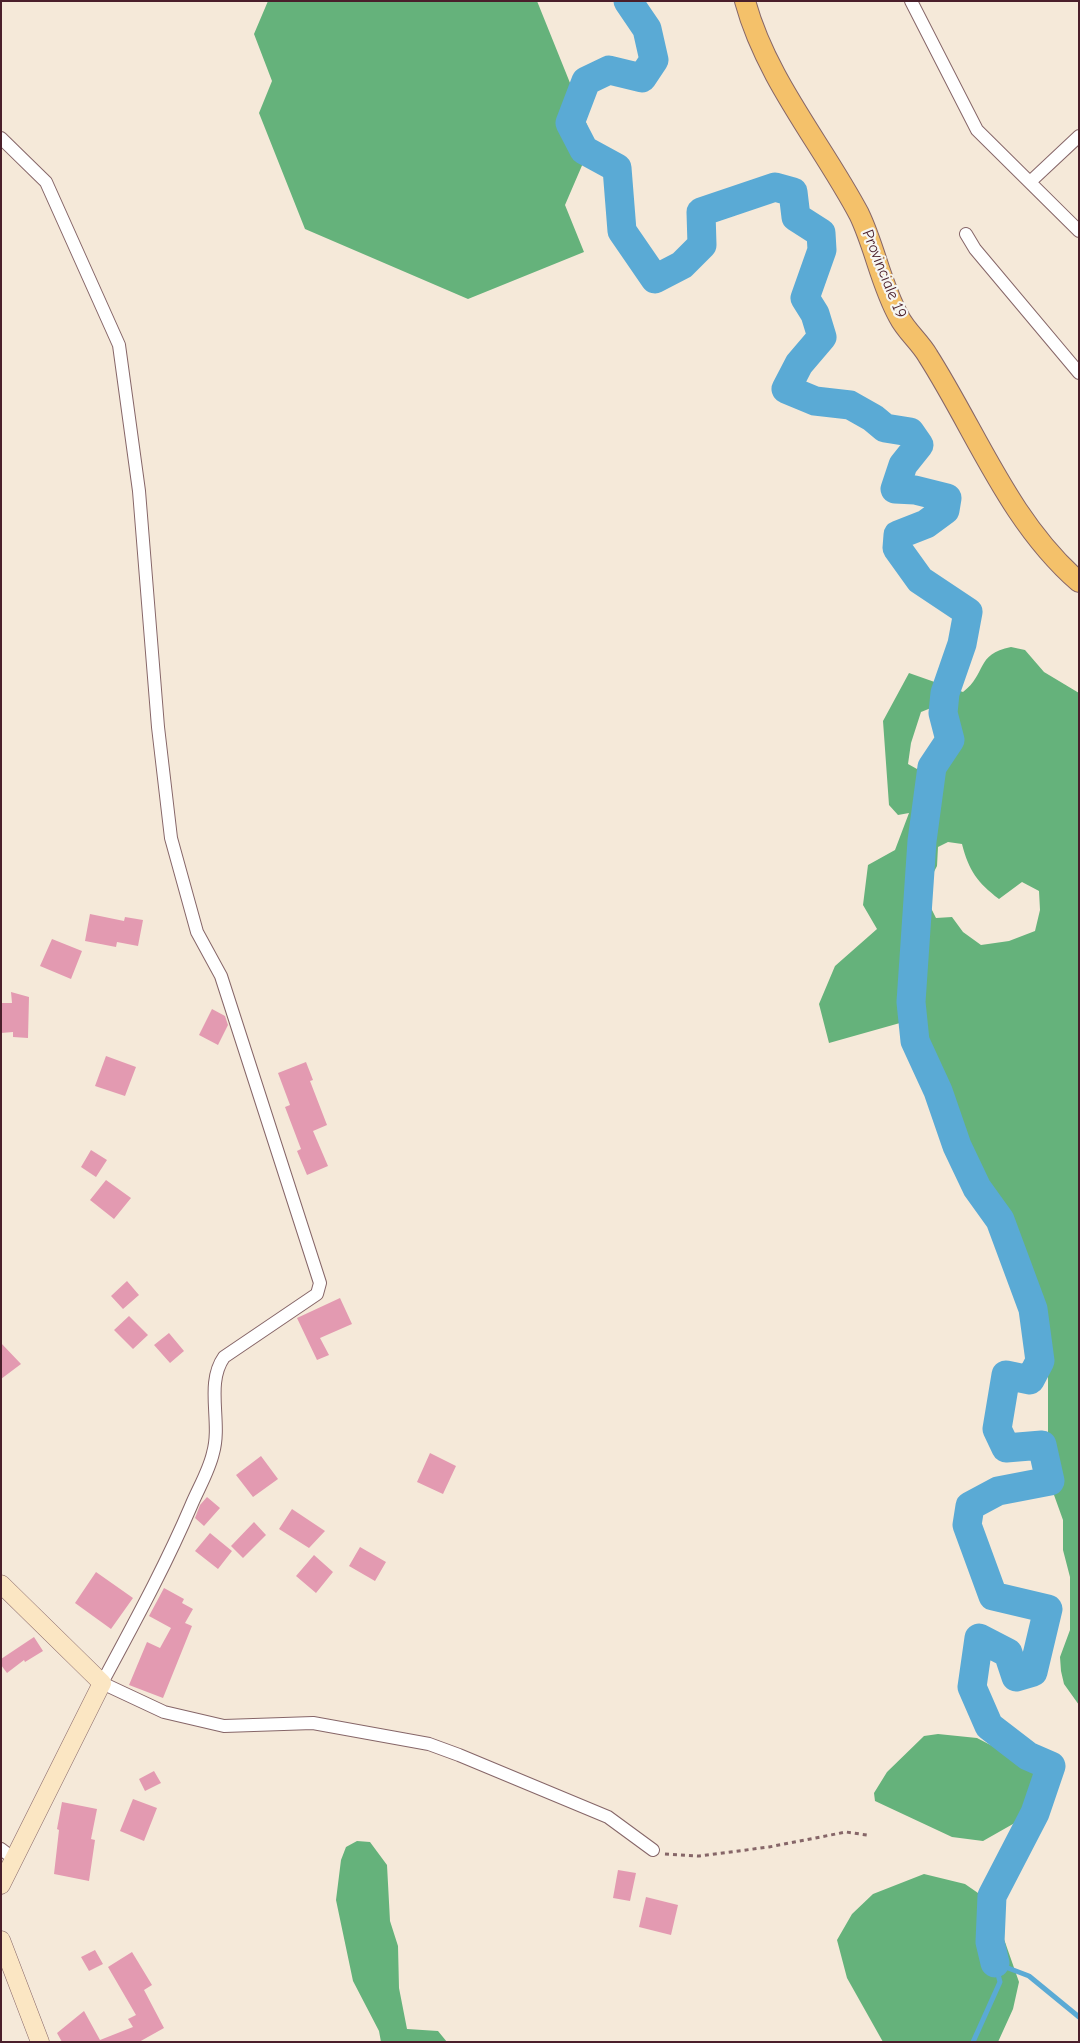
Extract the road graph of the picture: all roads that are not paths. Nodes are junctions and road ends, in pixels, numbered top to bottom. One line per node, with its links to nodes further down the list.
1 (745, 1): 9 (main road, Provinciale 19)
2 (911, 1): 5 (street)
3 (1079, 136): 5 (street)
4 (1, 138): 11 (street)
5 (1030, 182): 6 (street)
6 (1079, 230)
7 (966, 234): 8 (street)
8 (1079, 373)
9 (1079, 582)
10 (1, 1584): 11 (street)
11 (102, 1683): 12 (street); 13 (street)
12 (653, 1850)
13 (7, 1854): 14 (street)
14 (1, 1885)
15 (1, 1940): 16 (street)
16 (40, 2042)

